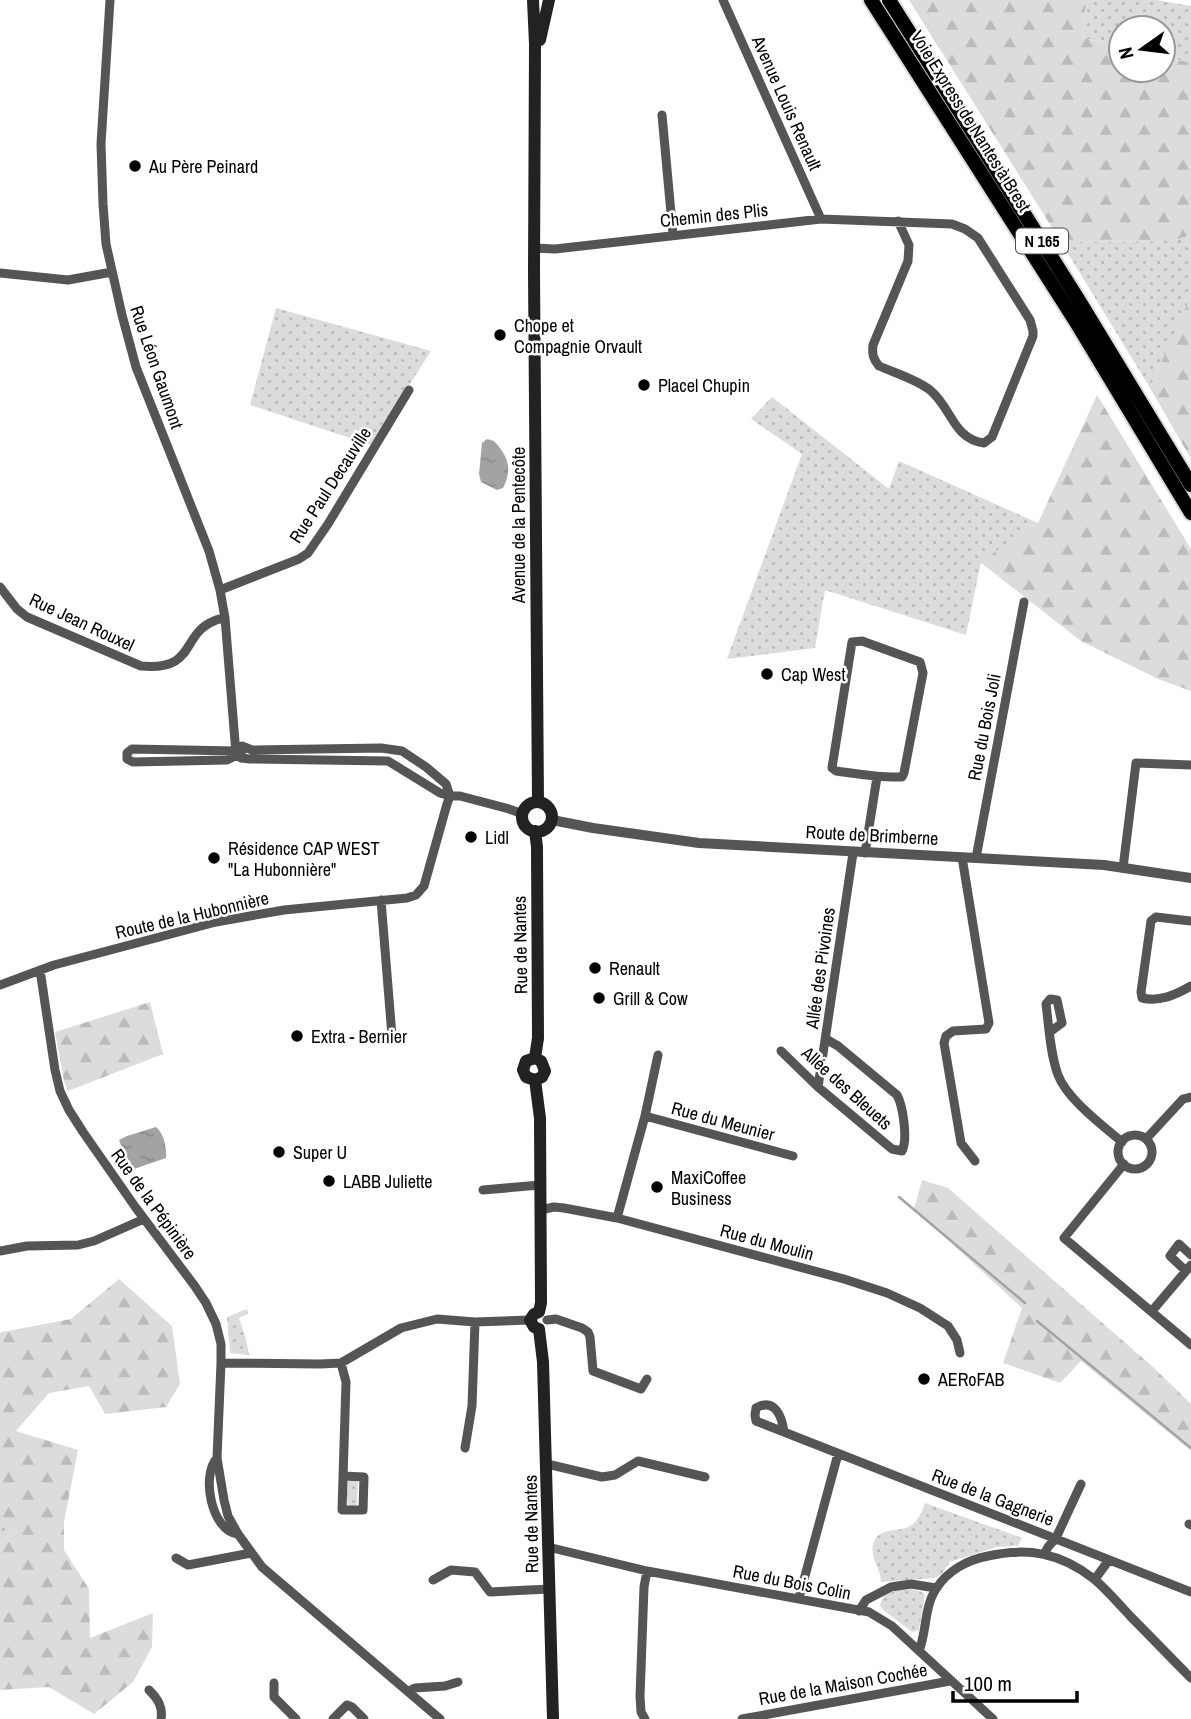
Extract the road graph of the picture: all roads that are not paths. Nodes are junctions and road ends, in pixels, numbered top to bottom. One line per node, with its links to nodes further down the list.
1 (110, 0): 13 (street, Rue Léon Gaumont)
2 (533, 0): 7 (main road)
3 (549, 0): 7 (main road)
4 (723, 0): 9 (street, Avenue Louis Renault)
5 (871, 0): 17 (highway, Voie Express de Nantes à Brest / N 165)
6 (889, 0): 16 (highway, Voie Express de Nantes à Brest / N 165)
7 (535, 96): 12 (main road, Avenue de la Pentecôte)
8 (662, 115): 11 (street)
9 (821, 219): 10 (street, Chemin des Plis); 11 (street, Chemin des Plis)
10 (898, 221): 10 (street, Chemin des Plis)
11 (673, 234): 12 (street, Chemin des Plis)
12 (534, 248): 28 (main road, Avenue de la Pentecôte)
13 (112, 272): 14 (street); 19 (street, Rue Léon Gaumont)
14 (0, 274)
15 (409, 390): 19 (street, Rue Paul Decauville)
16 (1191, 485)
17 (1191, 513)
18 (0, 586): 21 (street, Rue Jean Rouxel)
19 (220, 590): 21 (street, Rue Léon Gaumont)
20 (1024, 602): 34 (street, Rue du Bois Joli)
21 (225, 618): 22 (street, Rue Léon Gaumont)
22 (242, 752): 22 (street); 23 (street); 25 (street)
23 (420, 763): 25 (street); 27 (street)
24 (1191, 765): 35 (street)
25 (412, 775): 27 (street)
26 (877, 777): 26 (street); 32 (street, Allée des Pivoines)
27 (450, 796): 29 (street); 37 (street, Route de la Hubonnière)
28 (537, 802): 29 (main road); 30 (main road)
29 (523, 814): 31 (main road)
30 (552, 820): 31 (main road); 32 (street, Route de Brimberne)
31 (535, 831): 55 (main road, Rue de Nantes)
32 (859, 853): 33 (street, Route de Brimberne); 44 (street, Allée des Pivoines)
33 (962, 857): 34 (street, Route de Brimberne); 53 (street)
34 (976, 858): 35 (street, Route de Brimberne)
35 (1123, 868): 36 (street, Route de Brimberne)
36 (1191, 878)
37 (381, 900): 39 (street, Route de la Hubonnière); 43 (street)
38 (1191, 921): 41 (street)
39 (40, 970): 40 (street, Route de la Hubonnière); 59 (street, Rue de la Pépinière)
40 (0, 985)
41 (1191, 986)
42 (1050, 1032): 51 (street)
43 (392, 1036)
44 (826, 1039): 47 (street, Allée des Pivoines); 47 (street, Allée des Bleuets)
45 (781, 1051): 47 (street, Allée des Bleuets)
46 (659, 1055): 49 (street, Rue du Meunier)
47 (818, 1087)
48 (1191, 1097): 50 (street)
49 (645, 1116): 52 (street, Rue du Meunier); 58 (street, Rue du Meunier)
50 (1146, 1139): 51 (street); 54 (street)
51 (1122, 1142): 54 (street)
52 (793, 1156)
53 (975, 1161)
54 (1124, 1164): 63 (street)
55 (540, 1185): 56 (street); 57 (main road, Rue de Nantes)
56 (483, 1190)
57 (540, 1210): 58 (street, Rue du Moulin); 64 (main road, Rue de Nantes)
58 (617, 1218): 67 (street, Rue du Moulin)
59 (144, 1219): 60 (street); 68 (street, Rue de la Pépinière)
60 (0, 1251)
61 (1191, 1255): 62 (street)
62 (1188, 1268): 63 (street)
63 (1152, 1311): 66 (street)
64 (539, 1320): 65 (street); 70 (street); 74 (main road, Rue de Nantes)
65 (475, 1321): 69 (street); 72 (street)
66 (1191, 1345)
67 (960, 1353)
68 (222, 1363): 69 (street); 80 (street, Rue de la Pépinière)
69 (341, 1363): 75 (street)
70 (647, 1379)
71 (784, 1432): 73 (street, Rue de la Gagnerie)
72 (465, 1448)
73 (838, 1454): 78 (street, Rue de la Gagnerie); 91 (street)
74 (547, 1464): 76 (street); 79 (main road, Rue de Nantes)
75 (344, 1476)
76 (705, 1477)
77 (1081, 1484): 78 (street)
78 (1056, 1538): 81 (street); 83 (street, Rue de la Gagnerie)
79 (548, 1547): 84 (street, Rue du Bois Colin); 89 (main road, Rue de Nantes)
80 (251, 1553): 82 (street); 99 (street, Rue de la Pépinière)
81 (1045, 1553): 86 (street); 88 (street)
82 (176, 1558)
83 (1109, 1560): 86 (street); 90 (street, Rue de la Gagnerie)
84 (647, 1571): 91 (street, Rue du Bois Colin); 106 (street)
85 (433, 1580): 89 (street)
86 (1095, 1580): 94 (street)
87 (1191, 1580): 90 (street)
88 (936, 1588): 92 (street); 93 (street)
89 (550, 1589): 105 (main road, Rue de Nantes)
90 (1189, 1591)
91 (799, 1598): 92 (street, Rue du Bois Colin)
92 (859, 1611): 93 (street, Rue du Bois Colin)
93 (919, 1651): 95 (street, Rue du Bois Colin)
94 (1191, 1678)
95 (950, 1681): 107 (street, Rue de la Maison Cochée); 108 (street, Rue du Bois Colin)
96 (458, 1682): 99 (street)
97 (274, 1683): 102 (street)
98 (149, 1690): 101 (street)
99 (409, 1691): 104 (street, Rue de la Pépinière)
100 (338, 1718): 103 (street)
101 (161, 1719)
102 (296, 1719)
103 (364, 1719)
104 (440, 1719)
105 (553, 1719)
106 (645, 1719)
107 (742, 1719)
108 (993, 1719)

